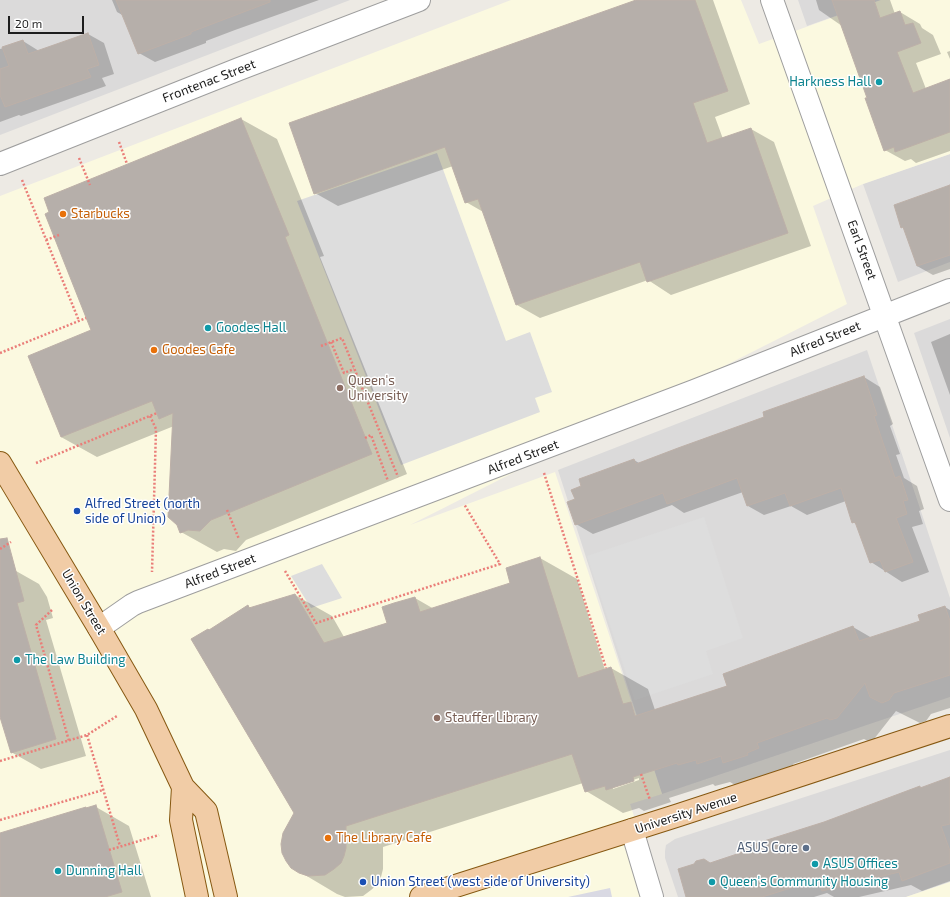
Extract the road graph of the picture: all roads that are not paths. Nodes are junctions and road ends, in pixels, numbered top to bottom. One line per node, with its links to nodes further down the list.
1 (419, 0): 3 (street, Frontenac Street)
2 (772, 0): 5 (street, Earl Street)
3 (0, 164)
4 (950, 290): 5 (street, Alfred Street)
5 (885, 315): 7 (street, Earl Street); 8 (street, Alfred Street)
6 (0, 463): 8 (main road, Union Street)
7 (950, 500)
8 (99, 628): 10 (main road, Union Street)
9 (950, 726): 11 (main road, University Avenue)
10 (183, 787): 12 (main road, Union Street); 13 (main road, Union Street)
11 (632, 830): 14 (main road, University Avenue); 15 (street)
12 (196, 897)
13 (226, 897)
14 (421, 897)
15 (652, 897)

